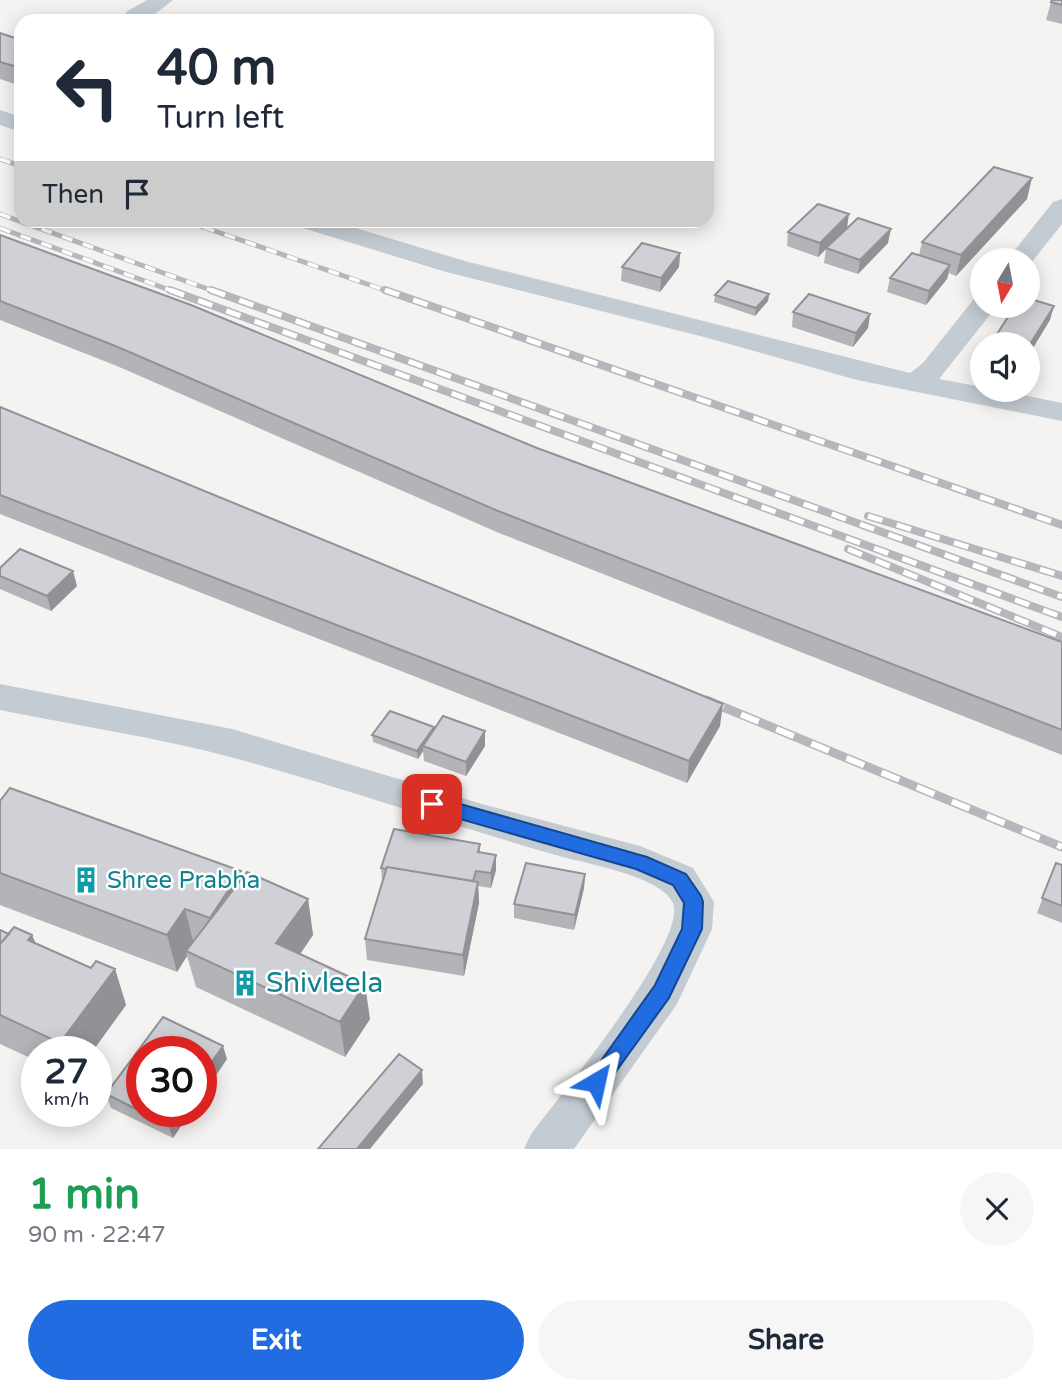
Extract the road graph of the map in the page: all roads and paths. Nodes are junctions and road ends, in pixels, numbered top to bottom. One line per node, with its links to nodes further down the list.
1 (162, 0): 2 (street)
2 (138, 14)
3 (1062, 207): 5 (street)
4 (325, 228): 7 (street)
5 (1029, 248)
6 (973, 318): 7 (street)
7 (916, 383): 8 (street)
8 (1062, 412)
9 (0, 697): 10 (street)
10 (547, 1149)

